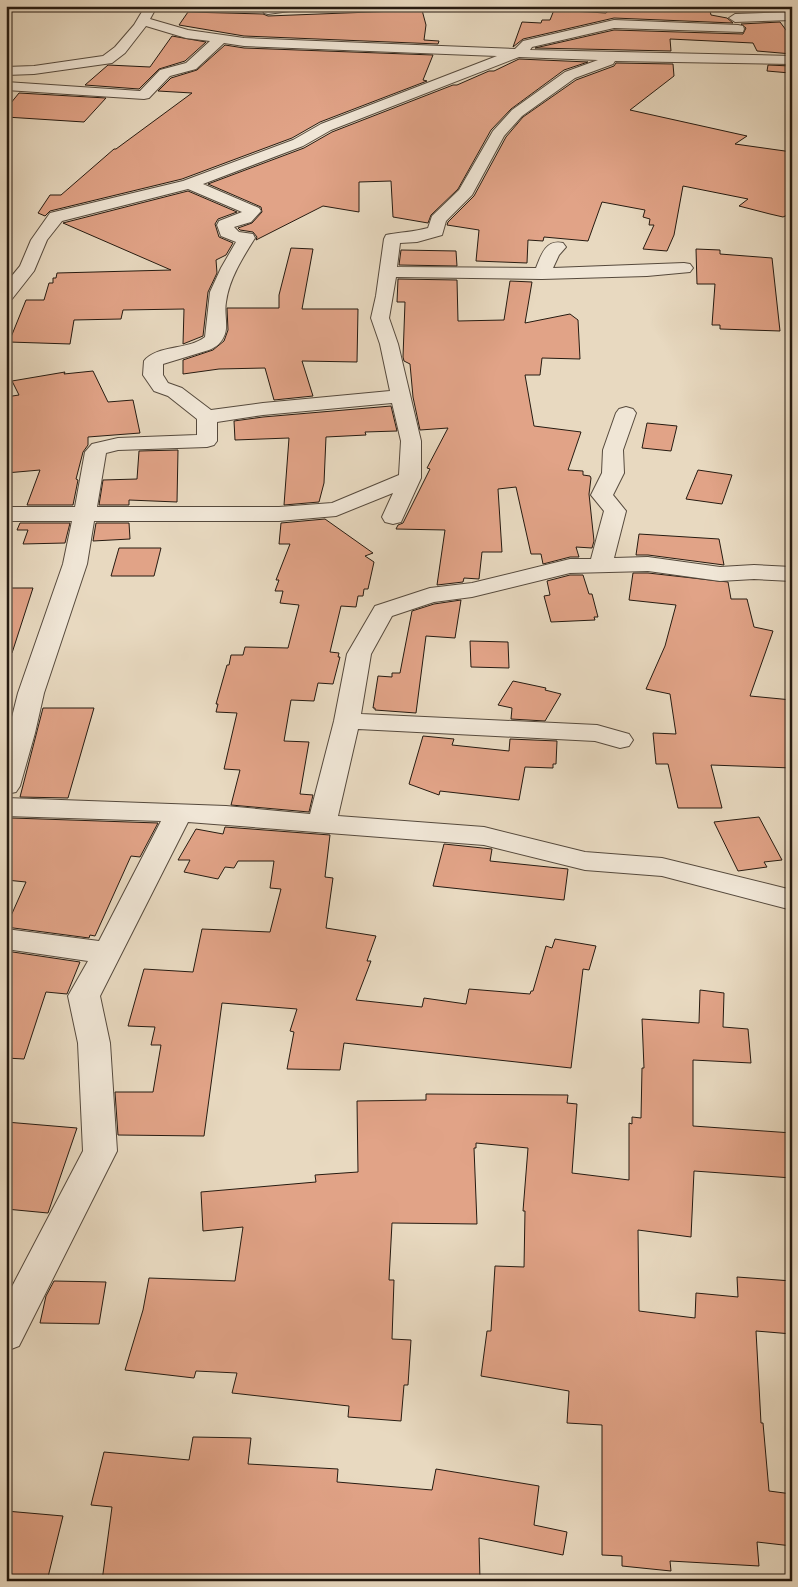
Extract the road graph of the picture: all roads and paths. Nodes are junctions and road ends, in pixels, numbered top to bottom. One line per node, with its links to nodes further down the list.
1 (112, 6): 6 (street)
2 (198, 6): 6 (street)
3 (267, 6): 4 (street)
4 (297, 6)
5 (728, 6): 9 (street)
6 (150, 8): 8 (street)
7 (792, 16): 9 (street)
8 (143, 21): 10 (street); 15 (street)
9 (737, 23): 11 (street); 13 (street)
10 (221, 39): 11 (street); 16 (street)
11 (520, 52): 12 (street); 17 (street)
12 (621, 57): 13 (street); 20 (street)
13 (748, 59): 14 (street)
14 (792, 60)
15 (6, 71)
16 (6, 86)
17 (189, 184): 22 (street); 25 (street)
18 (557, 248): 21 (street)
19 (684, 268): 21 (street)
20 (387, 272): 21 (street); 23 (street)
21 (542, 274)
22 (6, 295)
23 (400, 396): 25 (street); 26 (street)
24 (626, 414): 30 (street)
25 (207, 417): 27 (street)
26 (410, 478): 27 (street); 29 (street)
27 (86, 513): 28 (street); 34 (street)
28 (6, 514)
29 (393, 517)
30 (600, 565): 31 (street); 32 (street)
31 (792, 574)
32 (347, 721): 33 (street); 37 (street)
33 (620, 740)
34 (6, 786)
35 (6, 807): 36 (street)
36 (179, 813): 37 (street); 42 (street)
37 (322, 823): 39 (street)
38 (792, 883): 39 (street)
39 (735, 886): 40 (street)
40 (792, 900)
41 (6, 939): 42 (street)
42 (108, 953): 43 (street)
43 (6, 1335)

